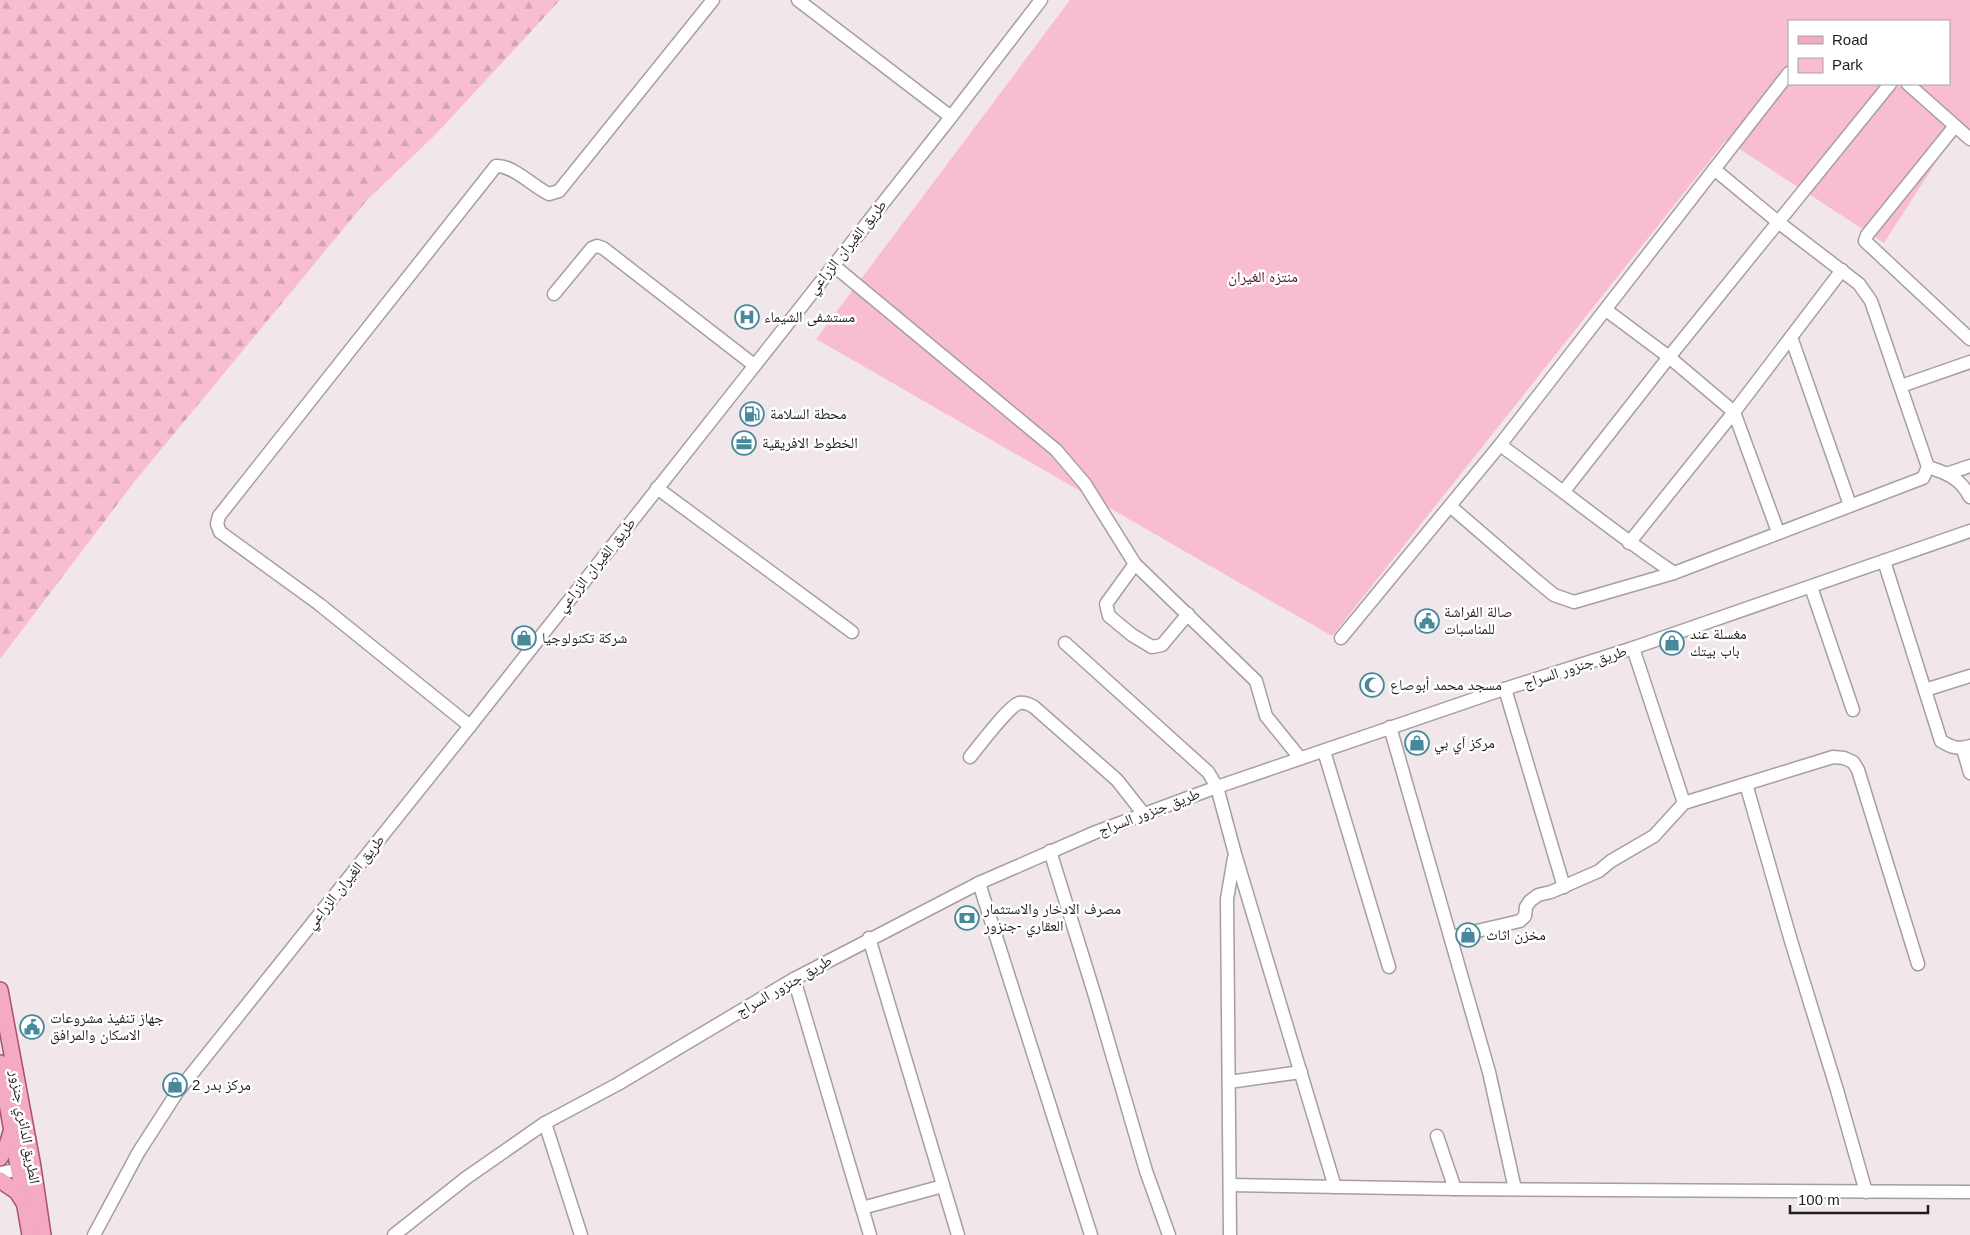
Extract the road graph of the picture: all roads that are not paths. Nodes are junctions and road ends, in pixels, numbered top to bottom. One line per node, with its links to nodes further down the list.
1 (713, 0): 48 (street)
2 (798, 0): 7 (street)
3 (1041, 0): 7 (street, طريق الغيران الزراعي)
4 (1788, 74): 10 (street)
5 (1889, 85): 11 (street)
6 (1909, 85): 8 (street)
7 (951, 117): 12 (street, طريق الغيران الزراعي)
8 (1955, 126): 9 (street); 17 (street)
9 (1970, 140)
10 (1714, 169): 11 (street); 15 (street)
11 (1778, 222): 13 (street); 18 (street)
12 (833, 265): 20 (street, طريق الغيران الزراعي); 36 (street)
13 (1842, 270): 16 (street); 21 (street)
14 (554, 294): 20 (street)
15 (1606, 310): 18 (street); 23 (street)
16 (1791, 337): 22 (street); 30 (street)
17 (1970, 339)
18 (1669, 357): 22 (street); 28 (street)
19 (1970, 362): 21 (street)
20 (754, 365): 27 (street, طريق الغيران الزراعي)
21 (1901, 386): 25 (street)
22 (1734, 412): 33 (street); 34 (street)
23 (1500, 445): 28 (street); 31 (street)
24 (1970, 466): 26 (street)
25 (1928, 467): 26 (street); 30 (street)
26 (1949, 473): 29 (street)
27 (657, 488): 40 (street); 48 (street, طريق الغيران الزراعي)
28 (1564, 491): 34 (street)
29 (1970, 497)
30 (1850, 505): 33 (street)
31 (1450, 506): 37 (street); 41 (street)
32 (1970, 531): 35 (street, طريق جنزور السراج)
33 (1778, 532): 37 (street)
34 (1629, 543): 37 (street)
35 (1884, 561): 38 (street, طريق جنزور السراج); 46 (street)
36 (1135, 564): 39 (street); 39 (street)
37 (1674, 573)
38 (1812, 586): 43 (street, طريق جنزور السراج); 47 (street)
39 (1188, 614): 53 (street)
40 (852, 632)
41 (1341, 638)
42 (1065, 643): 56 (street)
43 (1634, 648): 45 (street, طريق جنزور السراج); 57 (street)
44 (1970, 676): 46 (street)
45 (1505, 689): 49 (street, طريق جنزور السراج); 62 (street)
46 (1925, 690): 50 (street)
47 (1853, 710)
48 (470, 726): 90 (street, طريق الغيران الزراعي)
49 (1390, 727): 51 (street, طريق جنزور السراج); 63 (street)
50 (1966, 747): 54 (street)
51 (1324, 751): 53 (street, طريق جنزور السراج); 66 (street)
52 (970, 757): 58 (street)
53 (1300, 758): 56 (street, طريق جنزور السراج)
54 (1970, 773)
55 (1746, 784): 57 (street); 65 (street); 84 (street)
56 (1217, 786): 58 (street, طريق جنزور السراج); 60 (street)
57 (1684, 803): 62 (street)
58 (1143, 813): 59 (street, طريق جنزور السراج)
59 (1050, 851): 61 (street, طريق جنزور السراج); 96 (street)
60 (1235, 854): 70 (street); 71 (street)
61 (979, 882): 64 (street, طريق جنزور السراج); 95 (street)
62 (1564, 887): 63 (street)
63 (1451, 937): 83 (street)
64 (869, 938): 67 (street, طريق جنزور السراج); 80 (street)
65 (1918, 964)
66 (1389, 967)
67 (794, 979): 72 (street, طريق جنزور السراج); 87 (street)
68 (0, 990): 76 (main road, الطريق الدائري جنزور)
69 (0, 1063): 73 (main road, الطريق الدائري جنزور)
70 (1301, 1072): 71 (street); 81 (street)
71 (1229, 1082): 79 (street)
72 (545, 1123): 91 (street, طريق جنزور السراج); 92 (street)
73 (12, 1128): 75 (main road); 76 (main road, الطريق الدائري جنزور)
74 (1437, 1136): 82 (street)
75 (0, 1159): 76 (street)
76 (25, 1162): 77 (street); 86 (main road, الطريق الدائري جنزور); 89 (main road, الطريق الدائري جنزور)
77 (0, 1173)
78 (0, 1180): 86 (main road)
79 (1230, 1185): 81 (street); 97 (street)
80 (943, 1186): 87 (street); 94 (street)
81 (1335, 1187): 82 (street)
82 (1455, 1189): 83 (street)
83 (1515, 1189): 84 (street)
84 (1866, 1192): 85 (street)
85 (1970, 1192)
86 (26, 1207): 88 (main road, الطريق الدائري جنزور)
87 (862, 1208): 93 (street)
88 (30, 1235)
89 (43, 1235)
90 (94, 1235)
91 (394, 1235)
92 (580, 1235)
93 (870, 1235)
94 (958, 1235)
95 (1091, 1235)
96 (1169, 1235)
97 (1230, 1235)

